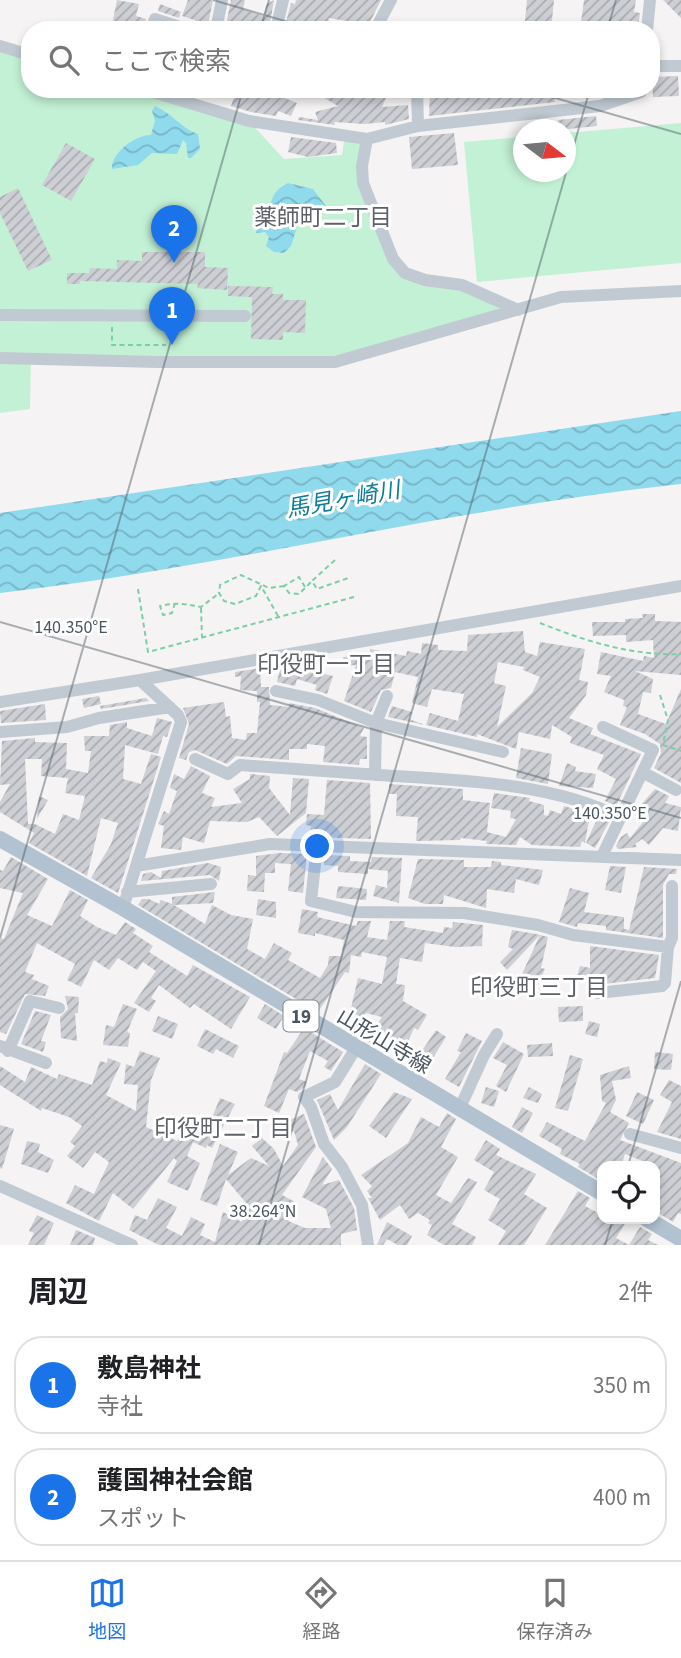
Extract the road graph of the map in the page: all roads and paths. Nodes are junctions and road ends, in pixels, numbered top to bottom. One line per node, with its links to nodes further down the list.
1 (222, 0): 5 (street)
2 (283, 0): 6 (street)
3 (391, 0): 7 (street)
4 (650, 0): 8 (street)
5 (218, 21)
6 (278, 21)
7 (380, 21)
8 (649, 21)
9 (0, 46): 10 (street)
10 (21, 52)
11 (660, 66): 12 (street)
12 (681, 66)
13 (173, 98): 17 (street)
14 (417, 98): 16 (street)
15 (623, 98): 16 (street)
16 (418, 126): 17 (street)
17 (367, 139): 19 (street)
18 (681, 291): 19 (street)
19 (518, 310): 24 (street)
20 (0, 315): 21 (street)
21 (112, 316): 22 (street); 23 (path)
22 (245, 316)
23 (166, 345)
24 (0, 358)
25 (335, 560): 27 (path)
26 (351, 577): 27 (path)
27 (312, 581): 31 (path)
28 (261, 586): 29 (path); 33 (path); 33 (path); 37 (path)
29 (284, 586): 31 (path); 31 (path)
30 (681, 586): 41 (street)
31 (305, 587)
32 (138, 589): 39 (path)
33 (219, 593): 36 (path)
34 (354, 597): 37 (path)
35 (175, 603): 36 (path)
36 (201, 607): 39 (path)
37 (278, 616): 39 (path)
38 (541, 624): 40 (path)
39 (202, 637)
40 (681, 653)
41 (140, 680): 45 (street); 46 (street)
42 (276, 691): 47 (street)
43 (660, 695): 50 (path)
44 (387, 696): 47 (street)
45 (0, 702)
46 (170, 707): 49 (street); 61 (street)
47 (376, 723): 51 (street); 54 (street)
48 (603, 727): 53 (street)
49 (0, 732)
50 (681, 751)
51 (503, 752)
52 (195, 760): 54 (street)
53 (645, 773): 55 (street); 56 (street)
54 (375, 775): 56 (street)
55 (676, 789)
56 (621, 818): 59 (street)
57 (0, 839): 64 (main road, 山形山寺線 / 19)
58 (317, 846): 59 (street); 61 (street); 65 (street)
59 (601, 856): 60 (street)
60 (681, 860)
61 (136, 866): 64 (street)
62 (211, 884): 64 (street)
63 (672, 886): 65 (street)
64 (125, 900): 69 (main road, 山形山寺線 / 19)
65 (668, 947): 66 (street)
66 (598, 993)
67 (60, 1007): 70 (street)
68 (497, 1034): 72 (street)
69 (356, 1048): 72 (main road, 山形山寺線 / 19); 80 (street)
70 (4, 1049): 71 (street)
71 (46, 1063)
72 (459, 1110): 76 (main road, 山形山寺線 / 19)
73 (630, 1134): 74 (street)
74 (681, 1148)
75 (0, 1186): 79 (street)
76 (597, 1190)
77 (656, 1224): 78 (main road)
78 (681, 1239)
79 (132, 1245)
80 (368, 1245)

